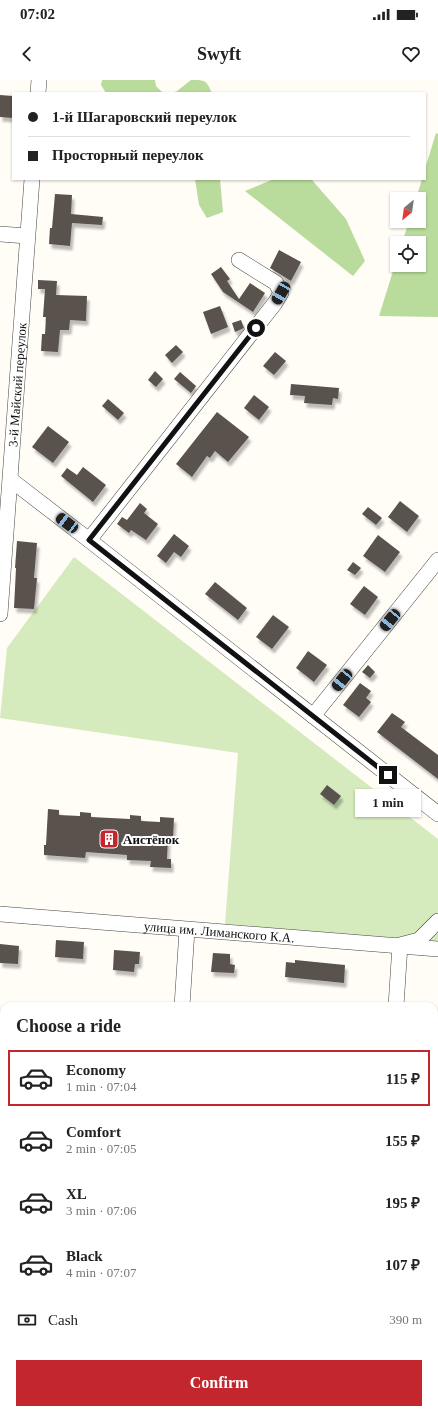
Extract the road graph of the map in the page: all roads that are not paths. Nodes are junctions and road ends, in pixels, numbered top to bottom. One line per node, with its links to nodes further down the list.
1 (39, 80): 2 (street)
2 (38, 92)
3 (32, 180): 5 (street, 3-й Майский переулок)
4 (0, 234): 5 (street)
5 (27, 236): 7 (street, 3-й Майский переулок)
6 (239, 260): 8 (street)
7 (7, 472): 8 (street); 10 (street, 3-й Майский переулок)
8 (89, 540): 11 (street)
9 (438, 560): 11 (street)
10 (0, 614)
11 (313, 716): 12 (street)
12 (438, 814)
13 (0, 914): 15 (street, улица им. Лиманского К.А.)
14 (438, 921): 16 (street)
15 (188, 930): 16 (street, улица им. Лиманского К.А.); 18 (street)
16 (400, 946): 17 (street, улица им. Лиманского К.А.); 19 (street)
17 (438, 949)
18 (182, 1002)
19 (396, 1002)

